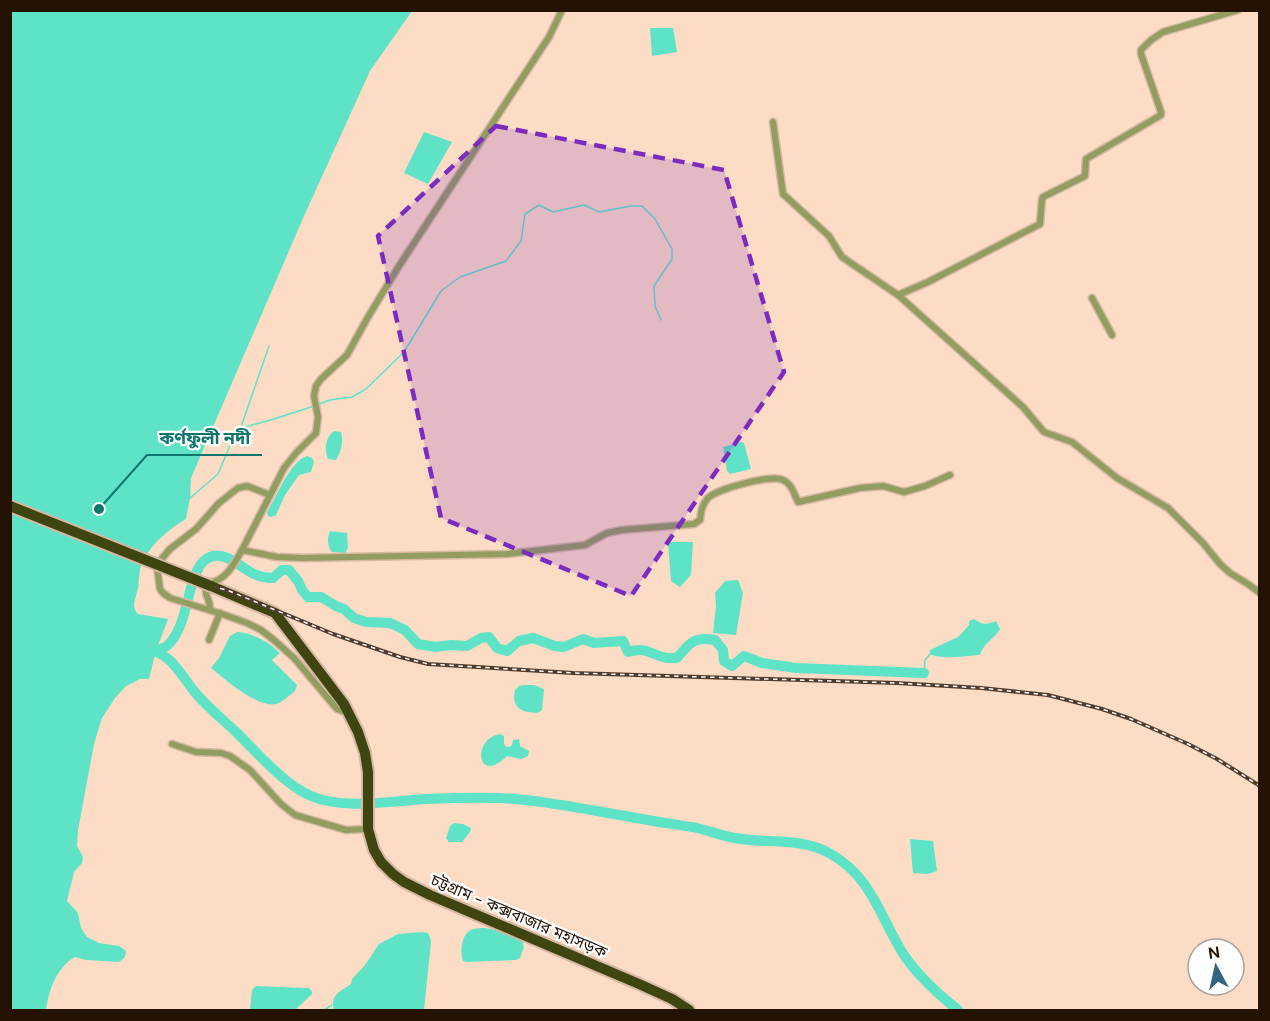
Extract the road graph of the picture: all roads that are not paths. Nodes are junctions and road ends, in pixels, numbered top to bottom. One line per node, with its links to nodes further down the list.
1 (562, 10): 8 (street)
2 (1238, 10): 4 (street)
3 (773, 122): 4 (street)
4 (898, 295): 11 (street)
5 (1092, 298): 6 (street)
6 (1112, 335)
7 (950, 475): 10 (street)
8 (270, 495): 10 (street); 12 (street)
9 (10, 507): 15 (highway, bridge)
10 (242, 550): 12 (street)
11 (1260, 593)
12 (210, 610): 13 (street)
13 (220, 613): 14 (street); 15 (street)
14 (209, 640)
15 (349, 713): 17 (highway, চট্টগ্রাম - কক্সবাজার মহাসড়ক)
16 (172, 744): 17 (street)
17 (368, 824): 18 (highway, চট্টগ্রাম - কক্সবাজার মহাসড়ক)
18 (689, 1011)

